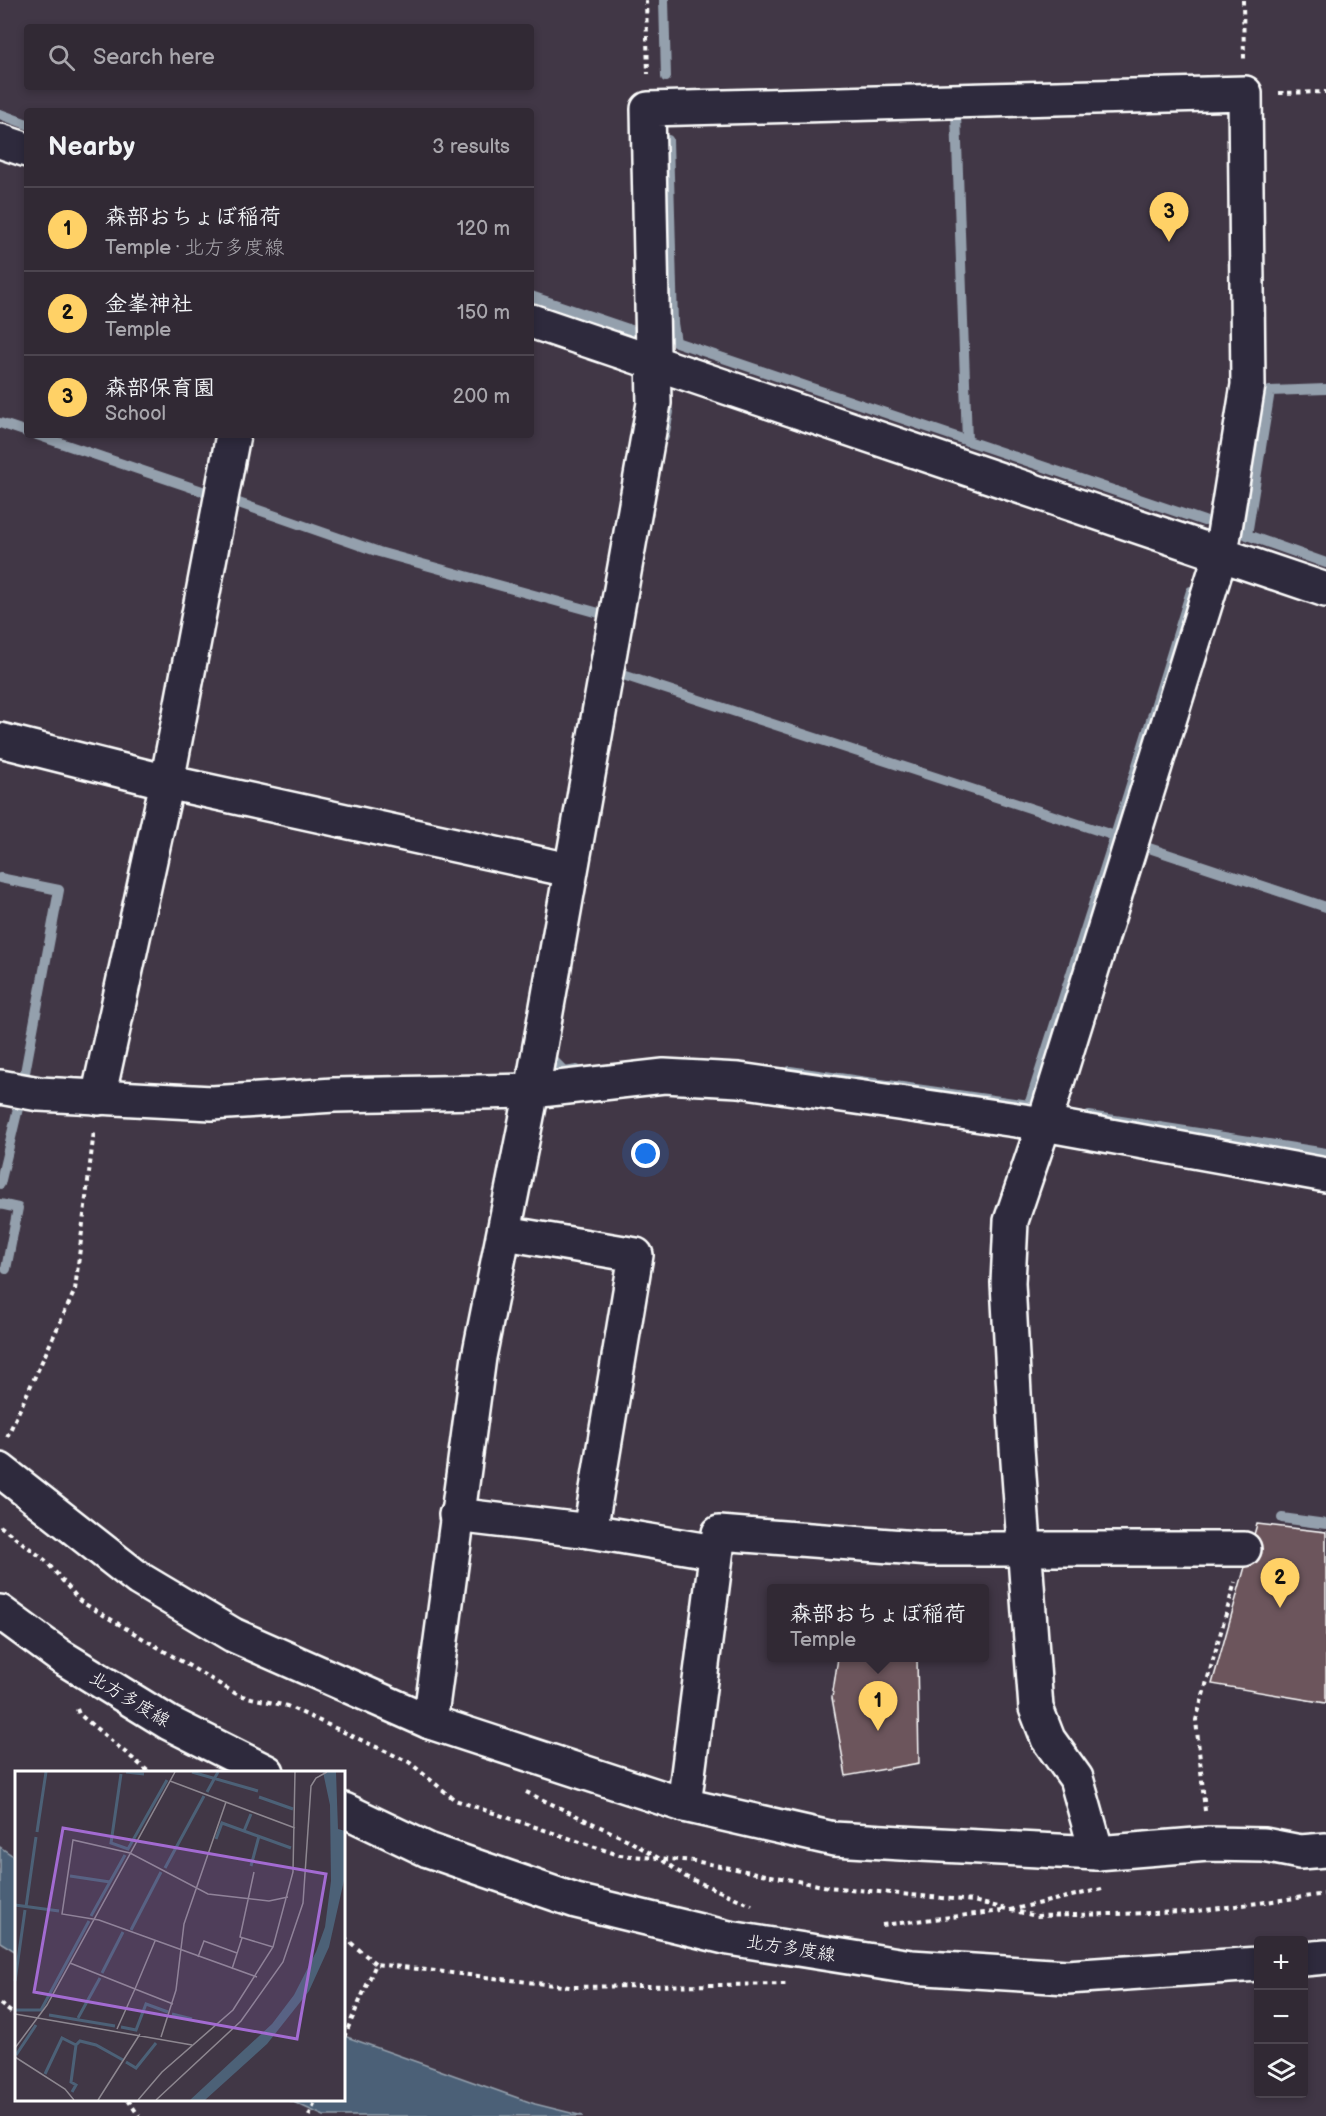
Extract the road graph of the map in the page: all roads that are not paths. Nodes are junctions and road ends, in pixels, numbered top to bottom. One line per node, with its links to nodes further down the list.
1 (0, 141): 2 (street)
2 (24, 149)
3 (534, 322): 4 (street)
4 (655, 363): 6 (street); 6 (street); 10 (street)
5 (232, 438): 9 (street)
6 (1221, 553): 7 (street); 14 (street)
7 (1326, 590)
8 (0, 740): 9 (street)
9 (167, 782): 10 (street); 13 (street)
10 (569, 870): 12 (street)
11 (0, 1087): 13 (street)
12 (532, 1091): 13 (street); 14 (street); 16 (street)
13 (98, 1098)
14 (1044, 1124): 15 (street); 21 (street)
15 (1326, 1175)
16 (505, 1233): 18 (street); 19 (street)
17 (2, 1455): 24 (street)
18 (456, 1515): 19 (street); 24 (street)
19 (590, 1531): 22 (street)
20 (1244, 1549): 21 (street)
21 (1023, 1551): 22 (street); 29 (street)
22 (715, 1552): 26 (street)
23 (0, 1612): 25 (street, 北方多度線)
24 (430, 1722): 26 (street)
25 (263, 1771)
26 (684, 1805): 29 (street)
27 (345, 1810): 32 (street, 北方多度線)
28 (1326, 1850): 29 (street)
29 (1097, 1853)
30 (1326, 1957): 31 (street)
31 (1308, 1959)
32 (1254, 1964)

